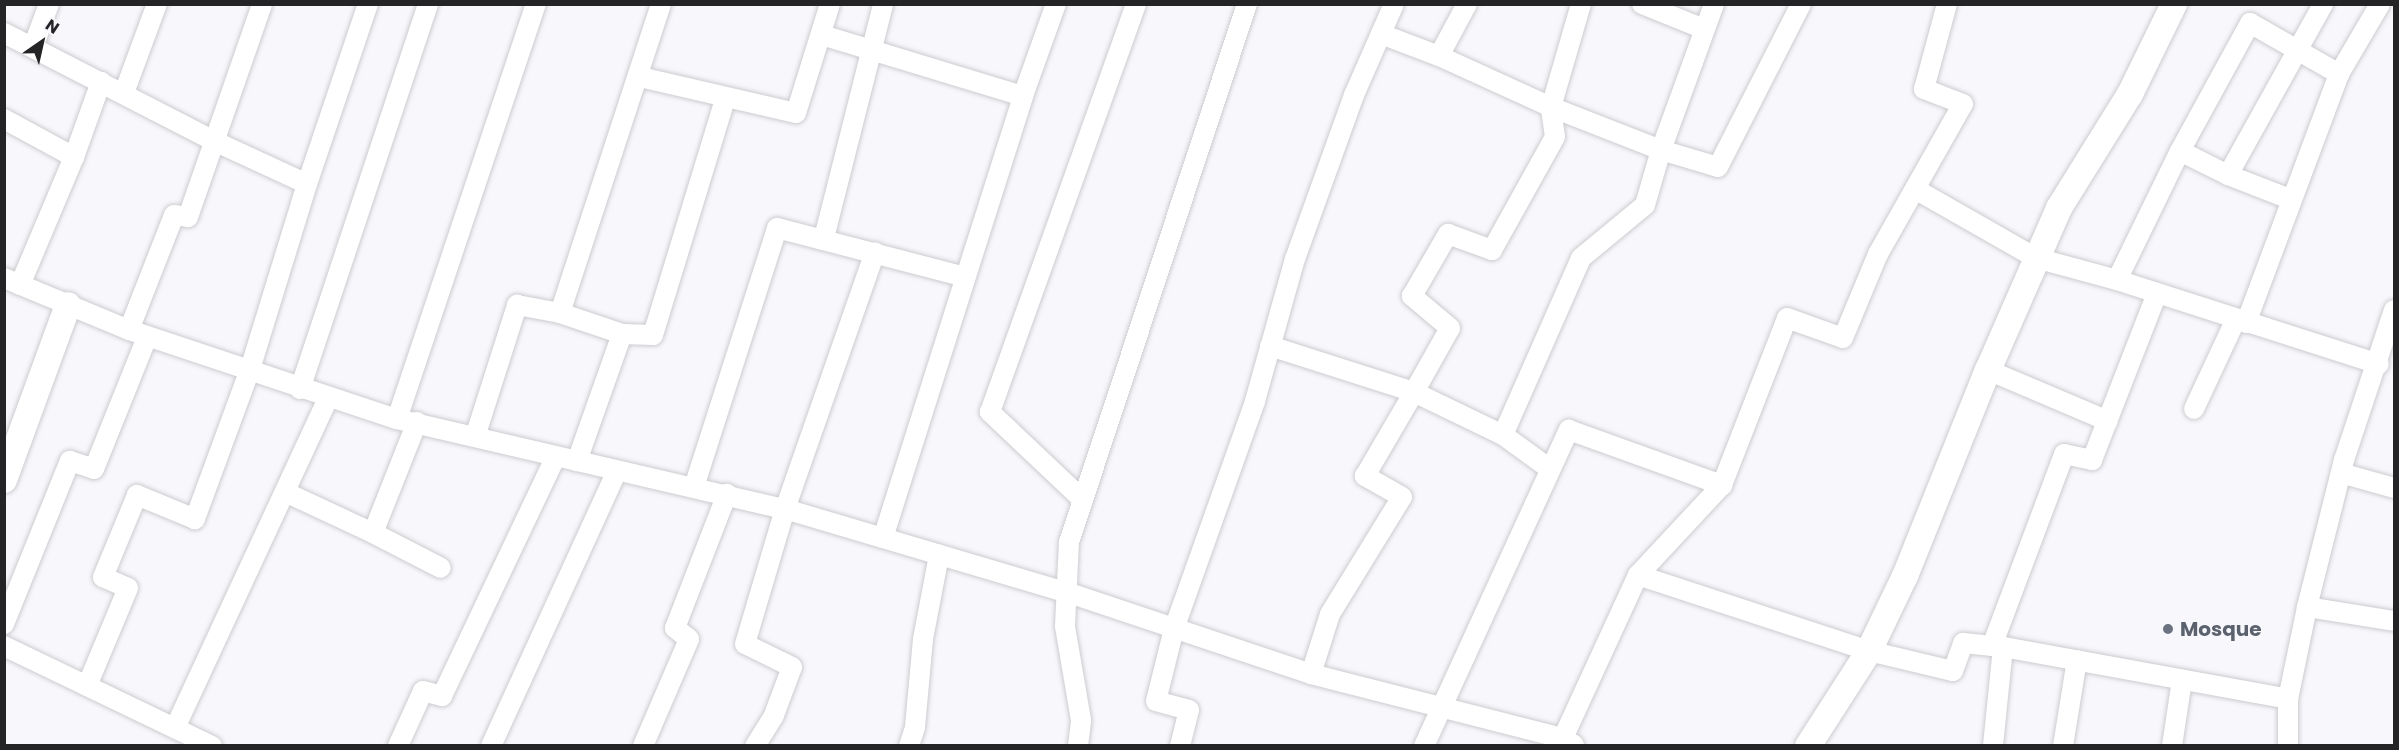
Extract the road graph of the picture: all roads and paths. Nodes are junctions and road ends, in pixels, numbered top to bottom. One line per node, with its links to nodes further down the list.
1 (49, 4): 27 (street)
2 (157, 4): 34 (street)
3 (262, 4): 39 (street)
4 (368, 4): 44 (street)
5 (428, 4): 64 (street)
6 (536, 4): 68 (street)
7 (661, 4): 32 (street)
8 (830, 4): 26 (street)
9 (883, 4): 29 (street)
10 (1056, 4): 35 (street)
11 (1136, 4): 84 (street)
12 (1394, 4): 25 (street)
13 (1467, 4): 30 (street)
14 (1581, 4): 37 (street)
15 (1642, 4): 23 (street)
16 (1714, 4): 23 (street)
17 (1801, 4): 40 (street)
18 (1947, 4): 45 (street)
19 (2174, 4): 49 (street)
20 (2323, 4): 28 (street)
21 (2380, 4): 31 (street)
22 (1244, 6): 84 (street)
23 (1704, 29): 40 (street)
24 (4, 33): 27 (street)
25 (1381, 34): 30 (street); 60 (street)
26 (822, 35): 29 (street); 36 (street)
27 (33, 47): 33 (street)
28 (2298, 50): 31 (street); 41 (street); 43 (street)
29 (872, 51): 35 (street); 47 (street)
30 (1439, 56): 37 (street)
31 (2339, 74): 46 (street)
32 (640, 77): 36 (street); 56 (street)
33 (101, 82): 34 (street); 42 (street)
34 (124, 93): 39 (street)
35 (1023, 96): 50 (street)
36 (724, 99): 59 (street)
37 (1551, 107): 40 (street); 65 (street)
38 (4, 119): 42 (street)
39 (214, 141): 44 (street); 58 (street)
40 (1661, 150): 71 (street)
41 (2180, 151): 43 (street); 51 (street)
42 (74, 158): 52 (street)
43 (2228, 175): 46 (street)
44 (307, 184): 63 (street)
45 (1915, 189): 49 (street); 79 (street)
46 (2290, 199): 57 (street)
47 (825, 238): 48 (street); 80 (street)
48 (875, 252): 50 (street); 85 (street)
49 (2036, 258): 51 (street); 62 (street)
50 (965, 277): 87 (street)
51 (2117, 279): 53 (street)
52 (12, 281): 54 (street)
53 (2157, 293): 57 (street); 69 (street)
54 (68, 305): 58 (street); 78 (street)
55 (2394, 310): 61 (street)
56 (560, 313): 59 (street); 72 (street)
57 (2241, 321): 61 (street); 67 (street)
58 (138, 333): 63 (street); 94 (street)
59 (622, 334): 74 (street)
60 (1270, 346): 65 (street); 95 (street)
61 (2379, 364): 77 (street)
62 (1988, 370): 69 (street); 98 (street)
63 (249, 372): 64 (street); 102 (street)
64 (300, 389): 66 (street)
65 (1414, 392): 71 (street); 100 (street)
66 (328, 398): 68 (street); 82 (street)
67 (2194, 409)
68 (397, 419): 70 (street)
69 (2108, 421): 97 (street)
70 (417, 422): 72 (street); 86 (street)
71 (1503, 435): 75 (street)
72 (475, 437): 73 (street)
73 (555, 458): 74 (street); 109 (street)
74 (577, 461): 76 (street)
75 (1550, 469): 79 (street); 104 (street)
76 (617, 471): 80 (street); 110 (street)
77 (2341, 472): 81 (street); 92 (street)
78 (4, 480)
79 (1722, 485): 90 (street)
80 (694, 487): 83 (street)
81 (2394, 488)
82 (285, 492): 86 (street); 105 (street)
83 (727, 494): 85 (street); 111 (street)
84 (1082, 500): 91 (street)
85 (785, 509): 87 (street); 112 (street)
86 (373, 533): 89 (street)
87 (883, 538): 88 (street)
88 (939, 555): 91 (street); 113 (street)
89 (441, 568)
90 (1638, 575): 98 (street); 107 (street)
91 (1066, 592): 95 (street); 114 (street)
92 (2307, 607): 93 (street); 103 (street)
93 (2394, 621)
94 (4, 624)
95 (1174, 629): 100 (street); 115 (street)
96 (4, 646): 102 (street)
97 (1998, 647): 98 (street); 99 (street); 118 (street)
98 (1869, 651): 117 (street)
99 (2077, 660): 101 (street); 119 (street)
100 (1311, 674): 104 (street)
101 (2182, 680): 103 (street); 120 (street)
102 (87, 686): 105 (street)
103 (2288, 699): 121 (street)
104 (1445, 707): 107 (street); 116 (street)
105 (175, 728): 106 (street)
106 (191, 741): 108 (street)
107 (1567, 743)
108 (212, 746)
109 (398, 746)
110 (491, 746)
111 (643, 746)
112 (755, 746)
113 (909, 746)
114 (1078, 746)
115 (1180, 746)
116 (1424, 746)
117 (1808, 746)
118 (1994, 746)
119 (2063, 746)
120 (2172, 746)
121 (2288, 746)

